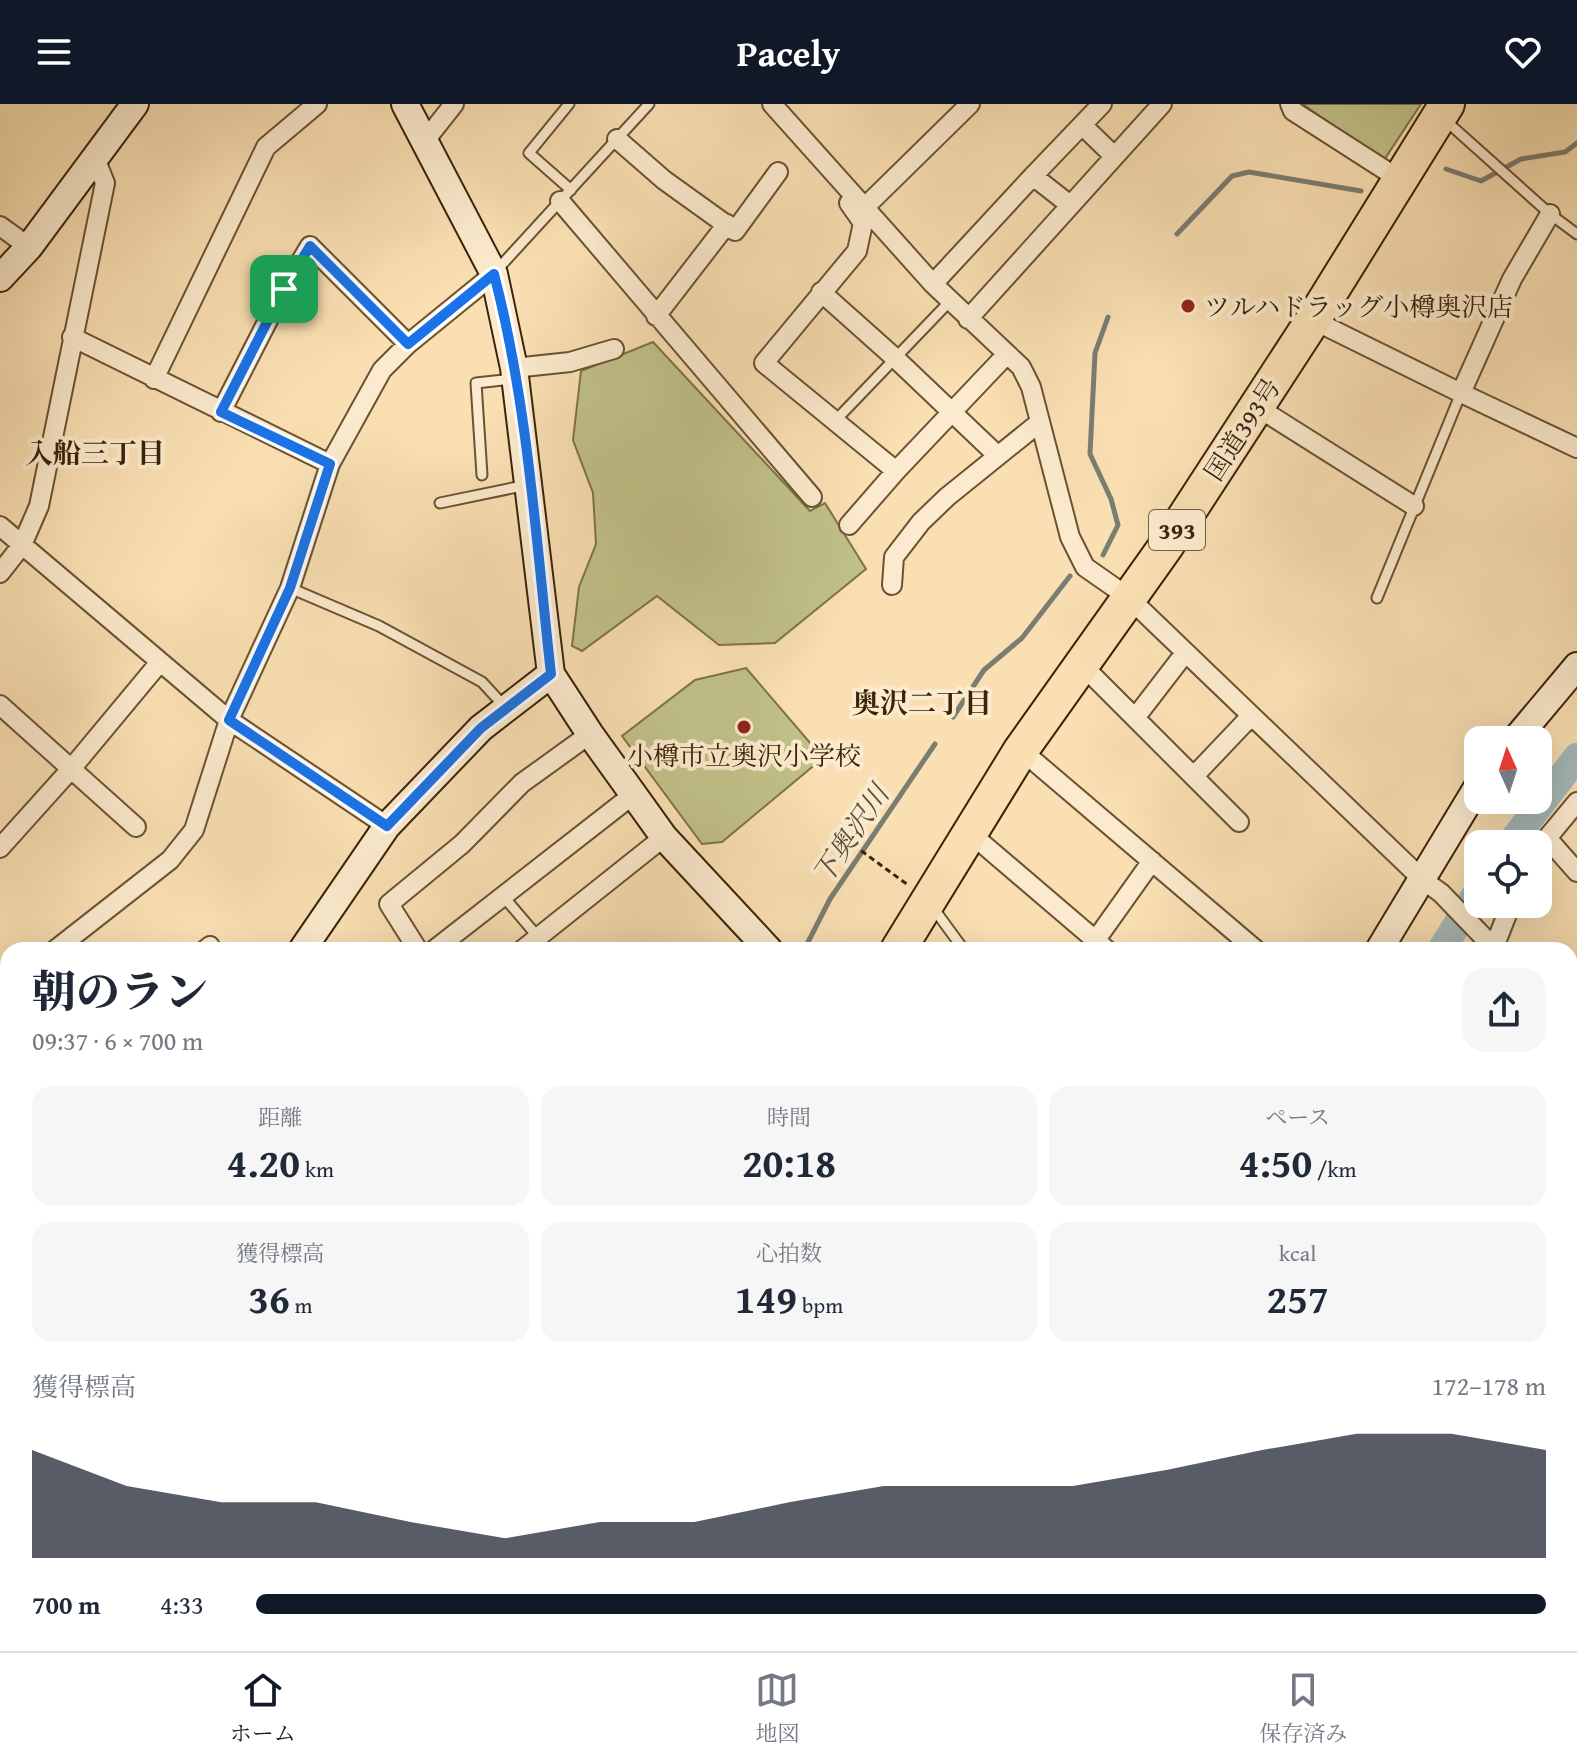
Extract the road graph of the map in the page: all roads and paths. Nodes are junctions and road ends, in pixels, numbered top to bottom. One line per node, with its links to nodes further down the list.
1 (135, 104): 17 (street)
2 (317, 104): 44 (street)
3 (405, 104): 15 (street)
4 (454, 104): 15 (street)
5 (569, 104): 22 (lane)
6 (649, 104): 14 (lane)
7 (772, 104): 19 (street)
8 (970, 104): 24 (street)
9 (1102, 104): 13 (street)
10 (1290, 104): 21 (street)
11 (1158, 105): 16 (street)
12 (1443, 110): 21 (highway, 国道393号 / 393); 25 (lane)
13 (1082, 125): 16 (street); 20 (street)
14 (617, 139): 22 (lane); 26 (street)
15 (424, 142): 30 (street)
16 (1114, 156): 23 (street)
17 (95, 158): 29 (street); 38 (street)
18 (778, 172): 26 (street)
19 (836, 173): 24 (street); 33 (street)
20 (1033, 176): 23 (street); 32 (street)
21 (1399, 179): 37 (highway, 国道393号 / 393)
22 (566, 196): 30 (lane); 35 (street)
23 (1070, 205): 36 (street)
24 (865, 207): 32 (street)
25 (1550, 214): 28 (lane); 45 (street)
26 (727, 224): 35 (street)
27 (0, 226): 29 (street)
28 (1577, 234)
29 (29, 247): 31 (street)
30 (494, 274): 39 (street); 43 (street)
31 (0, 278)
32 (933, 284): 34 (street)
33 (821, 292): 42 (street); 49 (street)
34 (951, 300): 36 (street); 42 (lane)
35 (656, 316): 57 (street)
36 (968, 319): 41 (street)
37 (1313, 320): 45 (street); 46 (highway, 国道393号 / 393)
38 (72, 337): 44 (street); 62 (street)
39 (408, 344): 47 (street); 53 (street)
40 (614, 349): 43 (street)
41 (1007, 354): 48 (street); 50 (street)
42 (895, 358): 48 (street); 49 (lane)
43 (515, 374): 55 (lane); 56 (street)
44 (154, 379): 47 (street)
45 (1461, 393): 51 (street); 59 (lane)
46 (1257, 407): 59 (street); 66 (highway, 国道393号 / 393)
47 (221, 412): 53 (street)
48 (953, 413): 52 (street); 54 (street)
49 (834, 422): 54 (street)
50 (1040, 422): 52 (street); 66 (street)
51 (1577, 448)
52 (998, 456): 64 (street)
53 (330, 464): 65 (street)
54 (896, 471): 60 (street)
55 (482, 475)
56 (530, 485): 58 (lane); 72 (street)
57 (812, 497)
58 (440, 503)
59 (1414, 506): 67 (lane)
60 (849, 525)
61 (0, 526): 62 (street)
62 (22, 545): 63 (street); 69 (street)
63 (0, 573)
64 (892, 585)
65 (290, 588): 74 (lane); 77 (street)
66 (1128, 597): 68 (street); 70 (highway, 国道393号 / 393)
67 (1377, 598)
68 (1185, 653): 75 (street); 76 (street)
69 (160, 662): 77 (street); 81 (street)
70 (1082, 665): 76 (street); 80 (highway, 国道393号 / 393)
71 (1577, 666): 78 (street)
72 (551, 674): 74 (street); 79 (street)
73 (0, 705): 81 (street)
74 (506, 708): 88 (street)
75 (1251, 716): 82 (street); 98 (street)
76 (1135, 718): 82 (street)
77 (229, 720): 88 (street); 103 (street)
78 (1527, 726)
79 (590, 734): 83 (street); 105 (street)
80 (1021, 750): 91 (highway, 国道393号 / 393); 96 (street)
81 (71, 769): 89 (street); 94 (street)
82 (1194, 776): 86 (street)
83 (634, 794): 93 (street); 99 (street)
84 (1577, 802): 87 (street)
85 (1465, 814): 98 (street)
86 (1239, 822)
87 (1571, 822): 92 (street)
88 (387, 826): 104 (street)
89 (136, 827)
90 (837, 833): 100 (path)
91 (970, 833): 100 (highway, 国道393号 / 393); 111 (street)
92 (1552, 836)
93 (664, 837): 102 (street); 108 (street)
94 (0, 848)
95 (1552, 852): 97 (street)
96 (1152, 861): 112 (street); 113 (street)
97 (1577, 872)
98 (1432, 887): 114 (street); 115 (street)
99 (503, 896): 102 (lane); 106 (street)
100 (927, 900): 109 (highway, 国道393号 / 393); 110 (lane)
101 (1505, 918): 116 (street)
102 (538, 937): 107 (street)
103 (65, 942)
104 (307, 942)
105 (413, 942)
106 (444, 942)
107 (532, 942)
108 (762, 942)
109 (903, 942)
110 (958, 942)
111 (1091, 942)
112 (1100, 942)
113 (1247, 942)
114 (1386, 942)
115 (1488, 942)
116 (1494, 942)

